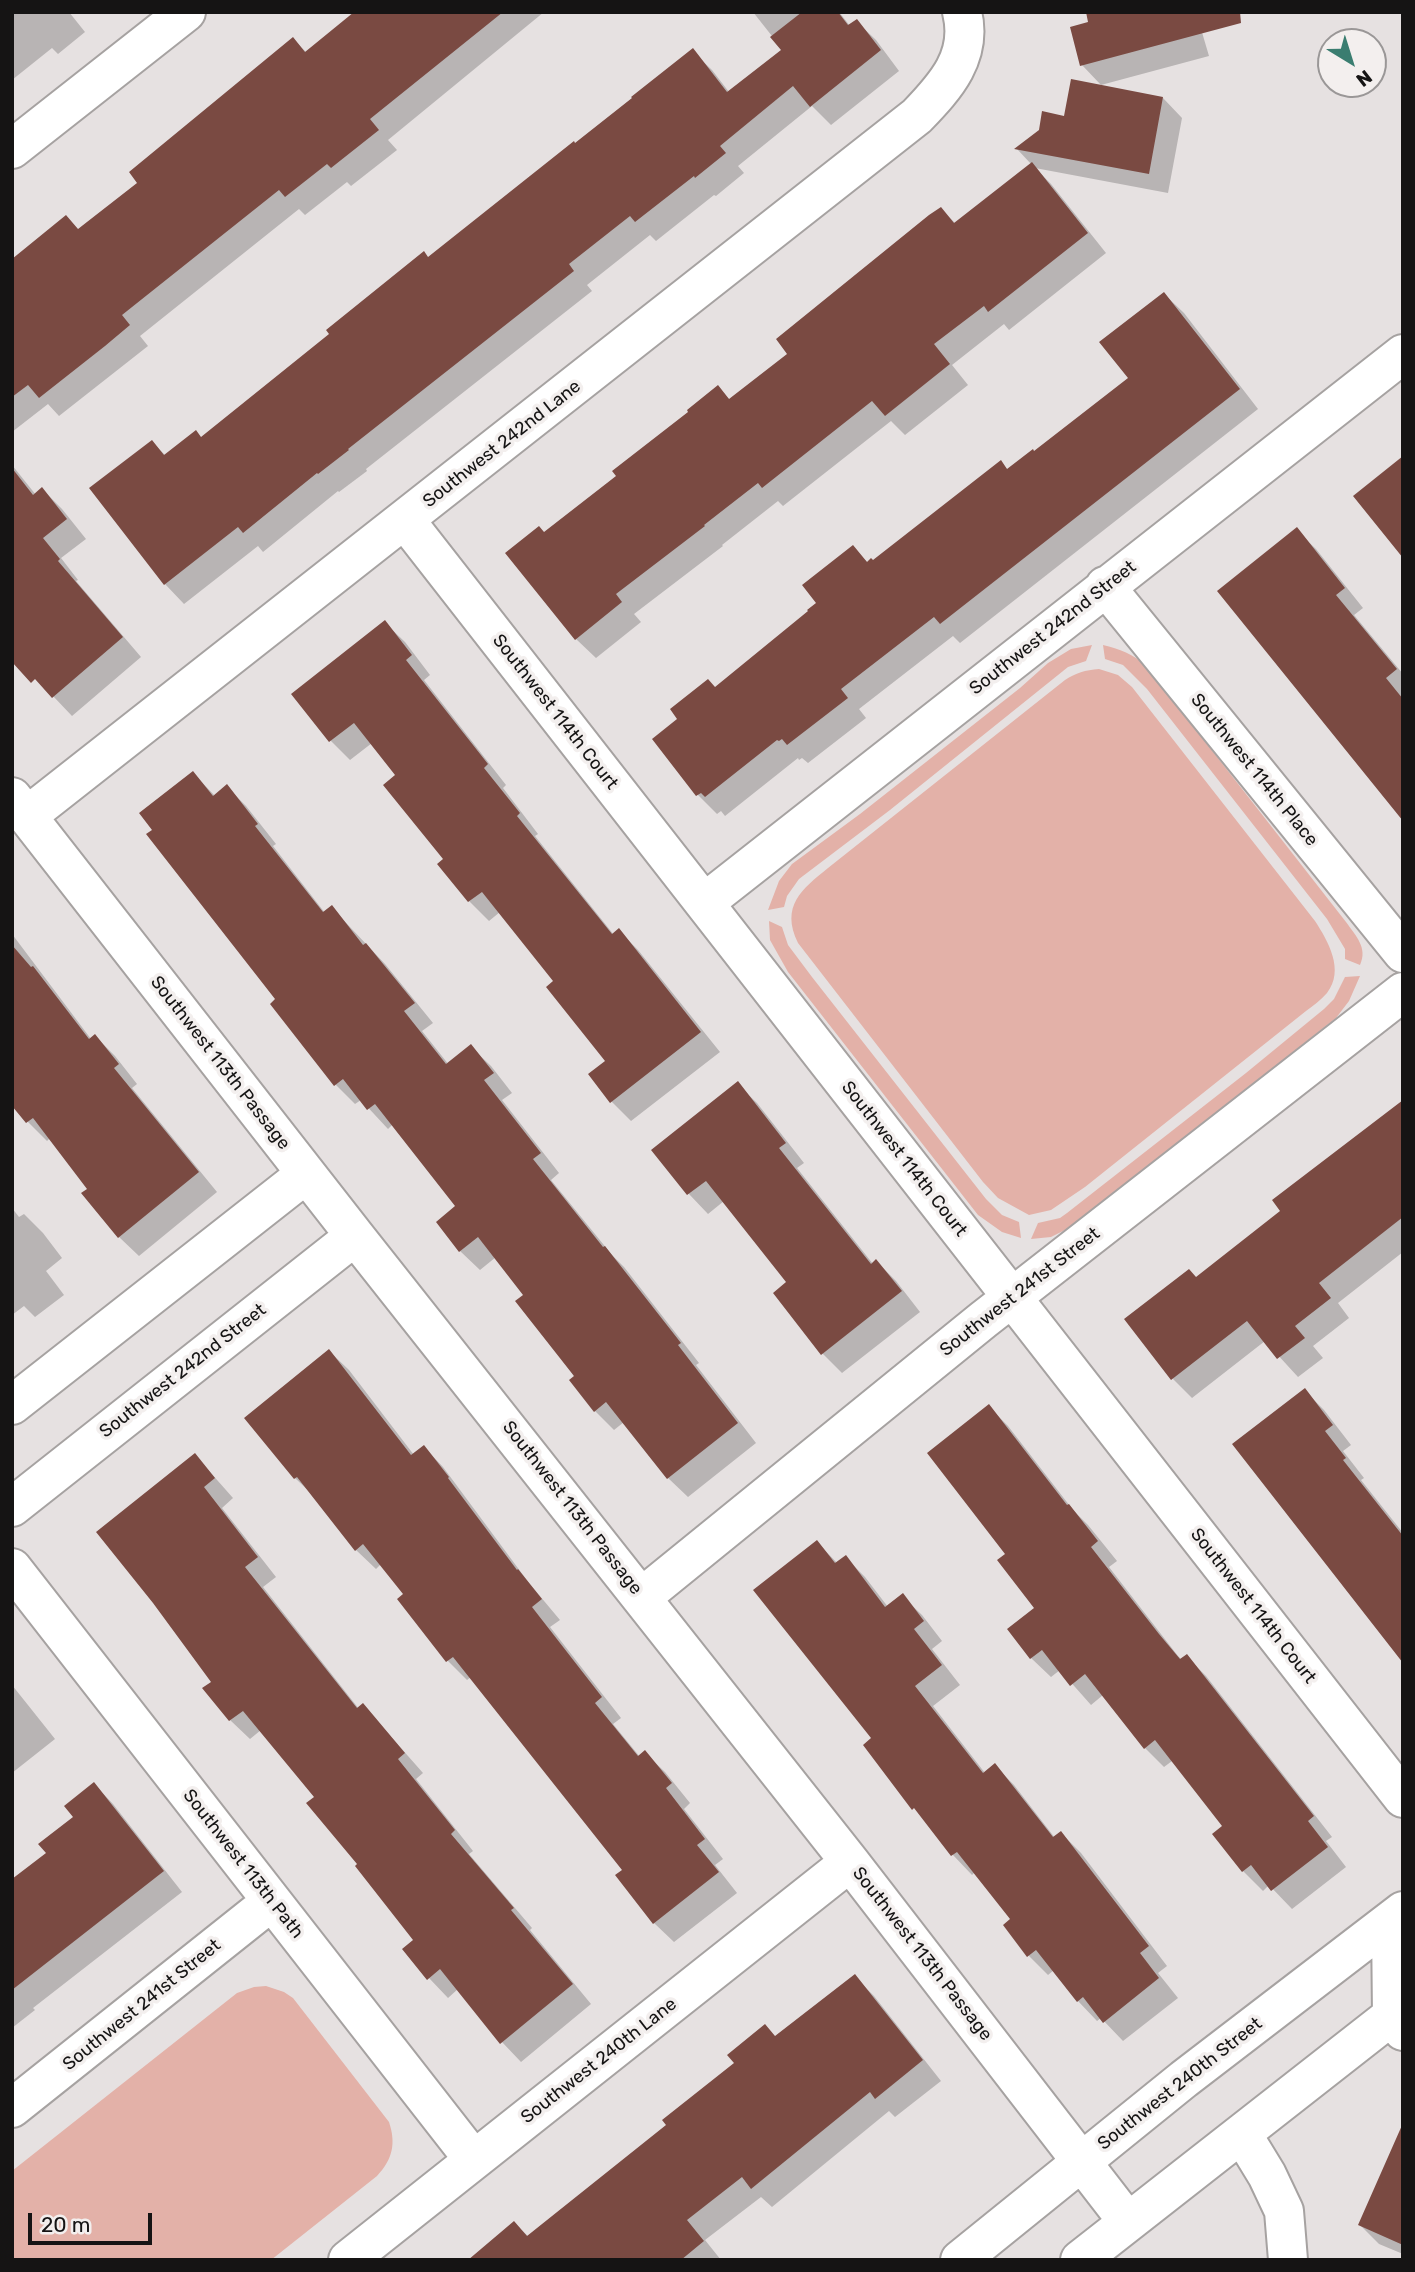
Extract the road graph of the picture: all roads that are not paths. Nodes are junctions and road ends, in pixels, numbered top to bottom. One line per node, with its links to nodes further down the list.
1 (186, 12): 3 (street)
2 (962, 12): 5 (street, Southwest 242nd Lane)
3 (12, 149)
4 (1403, 354): 6 (street, Southwest 242nd Street)
5 (405, 520): 7 (street, Southwest 242nd Lane); 8 (street, Southwest 114th Court)
6 (1105, 586): 8 (street, Southwest 242nd Street); 9 (street, Southwest 114th Place)
7 (20, 807): 11 (street, Southwest 113th Passage)
8 (704, 903): 13 (street, Southwest 114th Court)
9 (1403, 953)
10 (1403, 992): 13 (street, Southwest 241st Street)
11 (306, 1174): 12 (street, Southwest 113th Passage); 14 (street)
12 (355, 1236): 15 (street, Southwest 242nd Street); 17 (street, Southwest 113th Passage)
13 (1012, 1298): 17 (street, Southwest 241st Street); 18 (street, Southwest 114th Court)
14 (12, 1405)
15 (12, 1507)
16 (12, 1568): 20 (street, Southwest 113th Path)
17 (642, 1597): 19 (street, Southwest 113th Passage)
18 (1403, 1798)
19 (850, 1863): 25 (street, Southwest 240th Lane); 26 (street, Southwest 113th Passage)
20 (272, 1901): 23 (street, Southwest 241st Street); 25 (street, Southwest 113th Path)
21 (1397, 1916): 22 (street); 26 (street, Southwest 240th Street)
22 (1399, 2018): 24 (street)
23 (12, 2108)
24 (1242, 2134): 27 (street); 31 (street)
25 (474, 2160): 28 (street, Southwest 240th Lane)
26 (1081, 2160): 27 (street, Southwest 113th Passage); 29 (street, Southwest 240th Street)
27 (1128, 2222): 30 (street)
28 (348, 2260)
29 (960, 2260)
30 (1080, 2260)
31 (1288, 2260)

